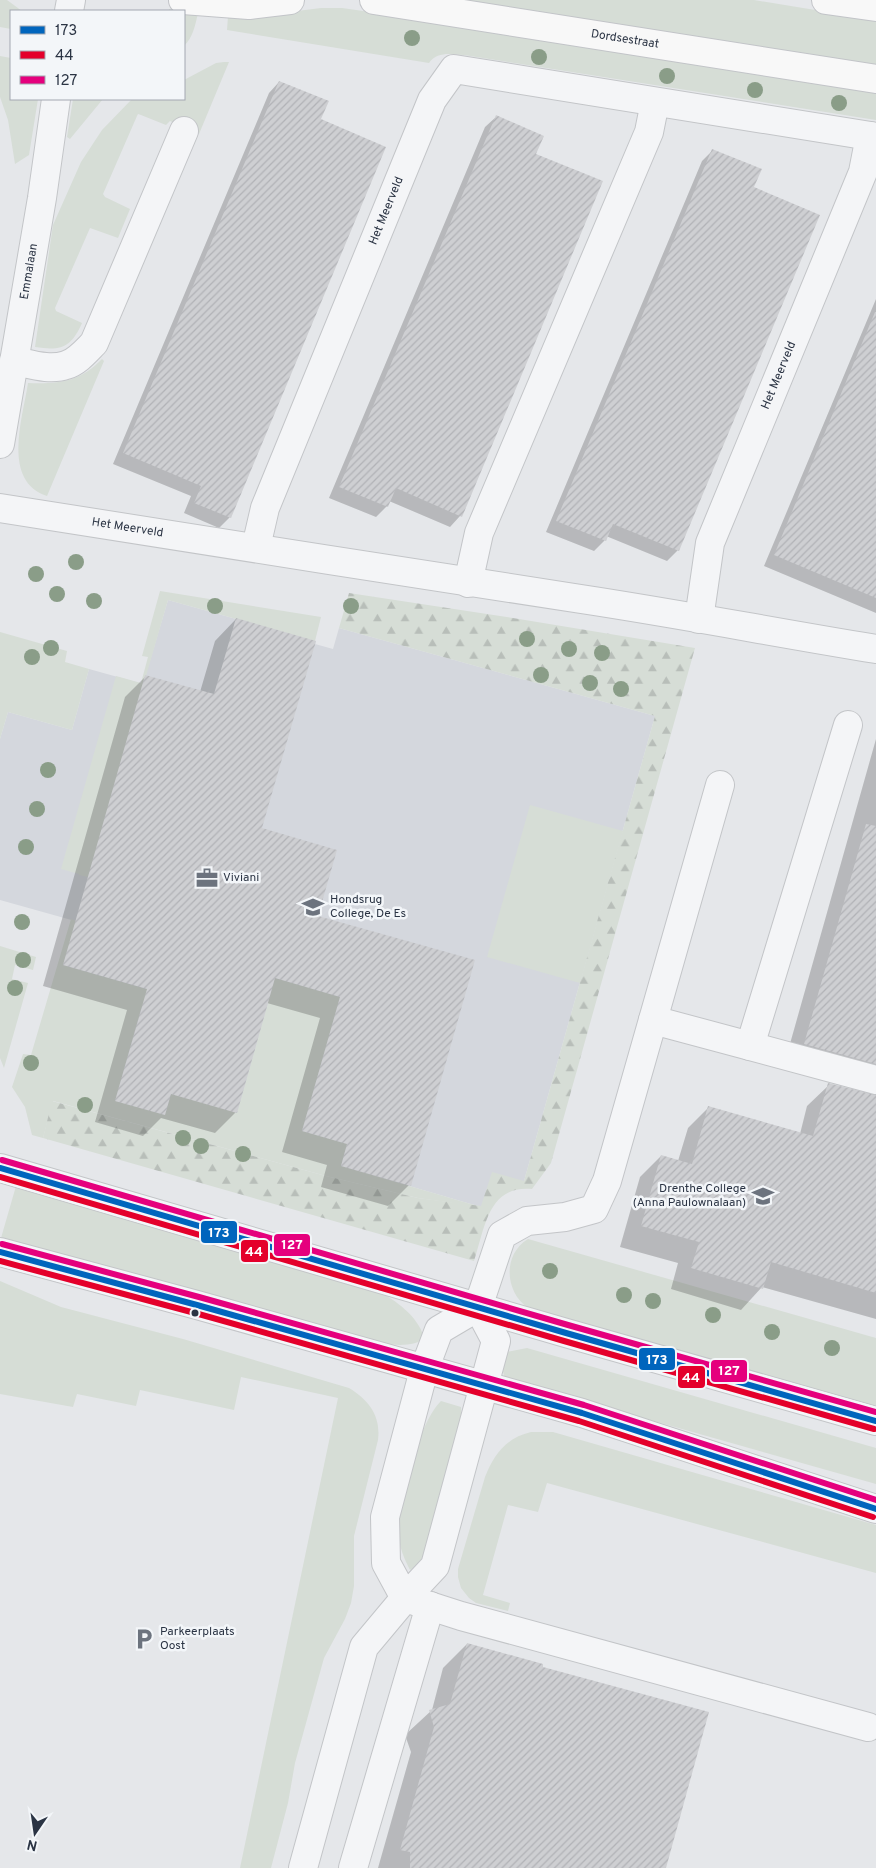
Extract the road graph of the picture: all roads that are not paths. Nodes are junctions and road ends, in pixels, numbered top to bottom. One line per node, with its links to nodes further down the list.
1 (183, 0): 2 (main road)
2 (290, 0)
3 (374, 0): 6 (main road, Dordsestraat)
4 (826, 0): 5 (main road)
5 (876, 7)
6 (876, 79)
7 (56, 100): 11 (street, Emmalaan)
8 (655, 102): 10 (street, Het Meerveld); 14 (street, Het Meerveld); 15 (street)
9 (184, 131): 11 (street)
10 (873, 136): 16 (street, Het Meerveld)
11 (14, 361): 12 (street, Emmalaan)
12 (0, 444)
13 (0, 508): 14 (street, Het Meerveld)
14 (256, 547): 15 (street, Het Meerveld)
15 (468, 583): 16 (street, Het Meerveld)
16 (699, 619): 17 (street, Het Meerveld)
17 (876, 648)
18 (848, 725): 21 (street)
19 (720, 785): 20 (street)
20 (653, 1020): 21 (street); 25 (street)
21 (750, 1046): 22 (street)
22 (876, 1080)
23 (0, 1168): 25 (street)
24 (0, 1252): 26 (street)
25 (478, 1307): 26 (street); 27 (street); 28 (street)
26 (424, 1370): 27 (street); 30 (street)
27 (484, 1386): 29 (street); 30 (street)
28 (876, 1421)
29 (876, 1509)
30 (417, 1602): 31 (street); 32 (street); 33 (street)
31 (868, 1727)
32 (303, 1868)
33 (353, 1868)

